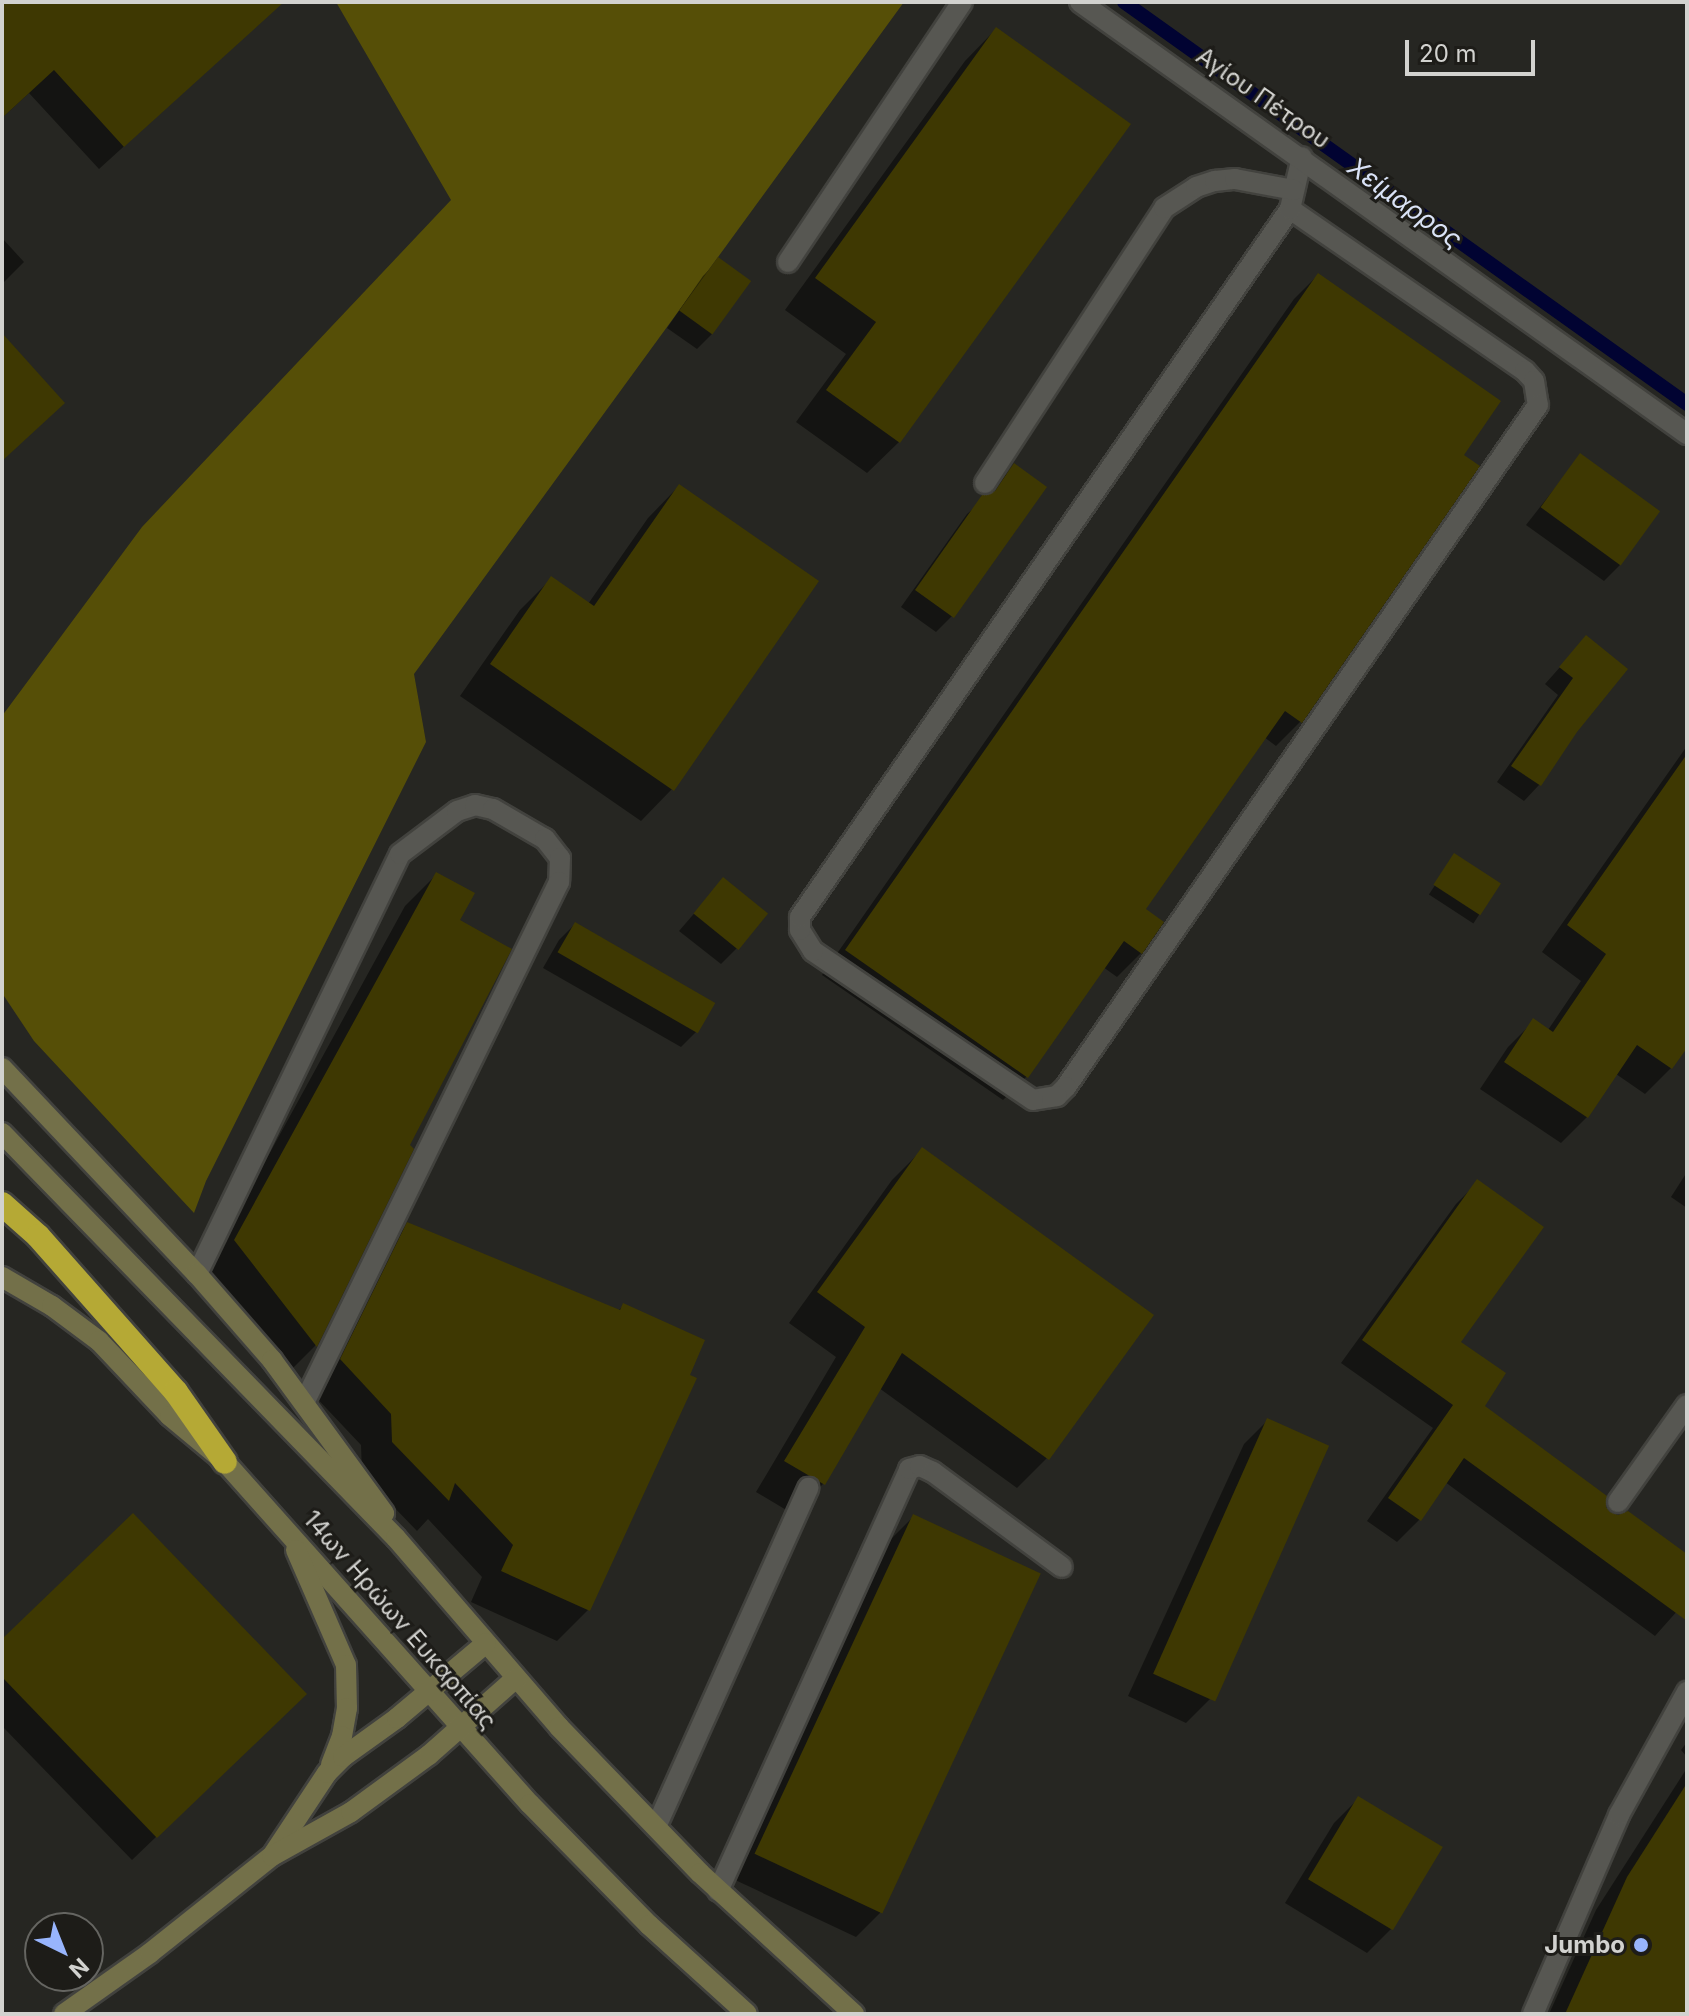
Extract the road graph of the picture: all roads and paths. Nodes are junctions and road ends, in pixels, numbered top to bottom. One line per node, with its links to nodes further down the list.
1 (962, 2): 5 (street)
2 (1080, 2): 3 (street, Αγίου Πέτρου)
3 (1302, 157): 4 (street); 6 (street, Αγίου Πέτρου)
4 (1292, 199): 4 (street); 7 (street)
5 (788, 262)
6 (1687, 434)
7 (985, 483)
8 (2, 1068): 11 (main road)
9 (2, 1133): 19 (main road, 14ων Ηρώων Ευκαρπίας)
10 (2, 1204): 15 (highway)
11 (197, 1274): 13 (main road); 13 (street)
12 (2, 1277): 15 (main road, 14ων Ηρώων Ευκαρπίας)
13 (305, 1401): 19 (main road)
14 (1687, 1405): 17 (street)
15 (225, 1462): 18 (main road, 14ων Ηρώων Ευκαρπίας)
16 (808, 1488): 27 (street)
17 (1618, 1502)
18 (288, 1532): 23 (main road, 14ων Ηρώων Ευκαρπίας); 26 (main road)
19 (396, 1538): 21 (main road, 14ων Ηρώων Ευκαρπίας)
20 (1062, 1567): 29 (street)
21 (486, 1643): 22 (main road, 14ων Ηρώων Ευκαρπίας); 23 (main road)
22 (516, 1678): 25 (main road); 27 (main road, 14ων Ηρώων Ευκαρπίας)
23 (430, 1692): 25 (main road, 14ων Ηρώων Ευκαρπίας); 26 (main road)
24 (1687, 1692): 33 (street)
25 (461, 1728): 28 (main road); 31 (main road, 14ων Ηρώων Ευκαρπίας)
26 (327, 1773): 28 (main road)
27 (656, 1827): 29 (main road, 14ων Ηρώων Ευκαρπίας)
28 (272, 1856): 30 (main road)
29 (718, 1891): 32 (main road, 14ων Ηρώων Ευκαρπίας)
30 (64, 2014)
31 (747, 2014)
32 (854, 2014)
33 (1533, 2014)

